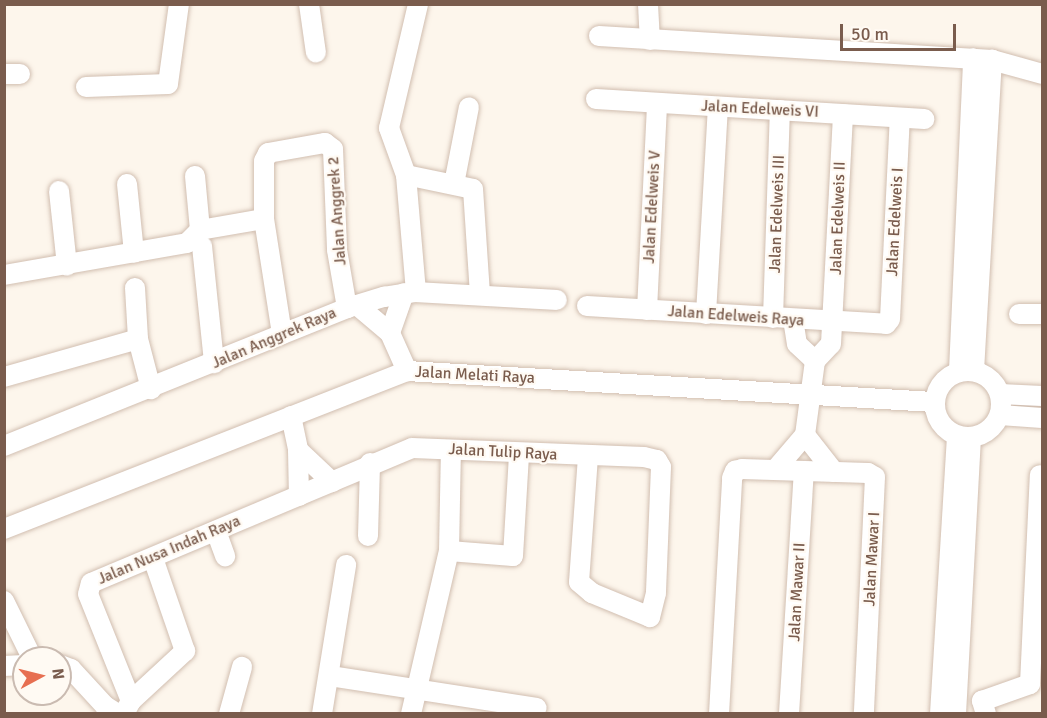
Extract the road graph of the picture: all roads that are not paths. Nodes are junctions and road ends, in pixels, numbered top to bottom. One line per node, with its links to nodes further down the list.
1 (179, 4): 10 (street)
2 (309, 4): 7 (street)
3 (418, 4): 19 (street)
4 (648, 4): 6 (street)
5 (599, 36): 6 (street)
6 (650, 40): 8 (street)
7 (316, 53)
8 (983, 59): 9 (street); 49 (street)
9 (1042, 74)
10 (86, 87)
11 (596, 99): 12 (street, Jalan Edelweis VI)
12 (657, 103): 14 (street, Jalan Edelweis VI); 35 (street, Jalan Edelweis V)
13 (469, 107): 22 (street)
14 (718, 107): 15 (street, Jalan Edelweis VI); 36 (street)
15 (780, 110): 16 (street, Jalan Edelweis VI); 39 (street, Jalan Edelweis III)
16 (843, 114): 17 (street, Jalan Edelweis VI); 41 (street, Jalan Edelweis II)
17 (900, 118): 18 (street, Jalan Edelweis VI); 42 (street, Jalan Edelweis I)
18 (924, 119)
19 (406, 175): 22 (street); 30 (street)
20 (195, 176): 25 (street)
21 (126, 184): 26 (street)
22 (454, 184): 31 (street)
23 (59, 191): 27 (street)
24 (264, 219): 25 (street); 33 (street, Jalan Anggrek 2); 44 (street, Jalan Anggrek 2)
25 (201, 238): 26 (street); 47 (street)
26 (134, 253): 27 (street)
27 (68, 266): 28 (street)
28 (4, 275)
29 (135, 288): 45 (street)
30 (410, 292): 31 (street, Jalan Anggrek Raya); 33 (street, Jalan Anggrek Raya); 43 (street)
31 (480, 294): 32 (street, Jalan Anggrek Raya)
32 (557, 300)
33 (352, 306): 43 (street); 44 (street, Jalan Anggrek Raya)
34 (587, 306): 35 (street, Jalan Edelweis Raya)
35 (647, 310): 36 (street, Jalan Edelweis Raya)
36 (706, 314): 39 (street, Jalan Edelweis Raya)
37 (1019, 314): 38 (street)
38 (1042, 314)
39 (773, 318): 40 (street, Jalan Edelweis Raya)
40 (793, 319): 41 (street, Jalan Edelweis Raya); 46 (street)
41 (834, 322): 42 (street, Jalan Edelweis Raya); 46 (street, Jalan Edelweis II)
42 (886, 324)
43 (390, 333): 48 (street)
44 (282, 334): 47 (street, Jalan Anggrek Raya)
45 (138, 339): 50 (street); 51 (street)
46 (815, 361): 52 (street)
47 (214, 363): 51 (street, Jalan Anggrek Raya)
48 (407, 371): 52 (street, Jalan Melati Raya); 57 (street, Jalan Melati Raya)
49 (967, 371): 53 (street); 55 (street)
50 (4, 377)
51 (151, 389): 61 (street, Jalan Anggrek Raya)
52 (810, 393): 55 (street, Jalan Melati Raya); 59 (street)
53 (1000, 394): 54 (street); 56 (street)
54 (1042, 396)
55 (934, 402): 60 (street)
56 (1000, 415): 58 (street); 60 (street)
57 (291, 416): 62 (street); 74 (street, Jalan Melati Raya)
58 (1042, 418)
59 (805, 435): 67 (street); 69 (street)
60 (964, 437): 92 (street)
61 (4, 446)
62 (298, 450): 71 (street); 72 (street)
63 (451, 450): 64 (street, Jalan Tulip Raya); 66 (street, Jalan Tulip Raya); 77 (street)
64 (519, 455): 65 (street, Jalan Tulip Raya); 77 (street)
65 (588, 456): 65 (street, Jalan Tulip Raya)
66 (370, 463): 71 (street, Jalan Tulip Raya); 76 (street)
67 (775, 470): 68 (street, Jalan Mawar I); 96 (street, Jalan Mawar I)
68 (804, 471): 69 (street, Jalan Mawar I); 97 (street, Jalan Mawar II)
69 (834, 472): 98 (street, Jalan Mawar I)
70 (1040, 475): 73 (street)
71 (339, 478): 72 (street, Jalan Nusa Indah Raya)
72 (299, 496): 75 (street, Jalan Nusa Indah Raya)
73 (1041, 497): 81 (street)
74 (6, 528)
75 (216, 531): 78 (street); 79 (street, Jalan Nusa Indah Raya)
76 (368, 536)
77 (449, 551): 88 (street)
78 (225, 556)
79 (153, 558): 91 (street); 91 (street, Jalan Nusa Indah Raya)
80 (346, 565): 86 (street)
81 (1039, 569): 87 (street)
82 (4, 601): 83 (street)
83 (26, 646)
84 (243, 667): 93 (street)
85 (72, 670): 91 (street)
86 (330, 676): 88 (street); 94 (street)
87 (1036, 685): 89 (street)
88 (416, 690): 90 (street); 95 (street)
89 (984, 707): 92 (street)
90 (537, 708)
91 (124, 709)
92 (951, 711)
93 (229, 714)
94 (322, 714)
95 (411, 714)
96 (719, 714)
97 (789, 714)
98 (864, 714)

